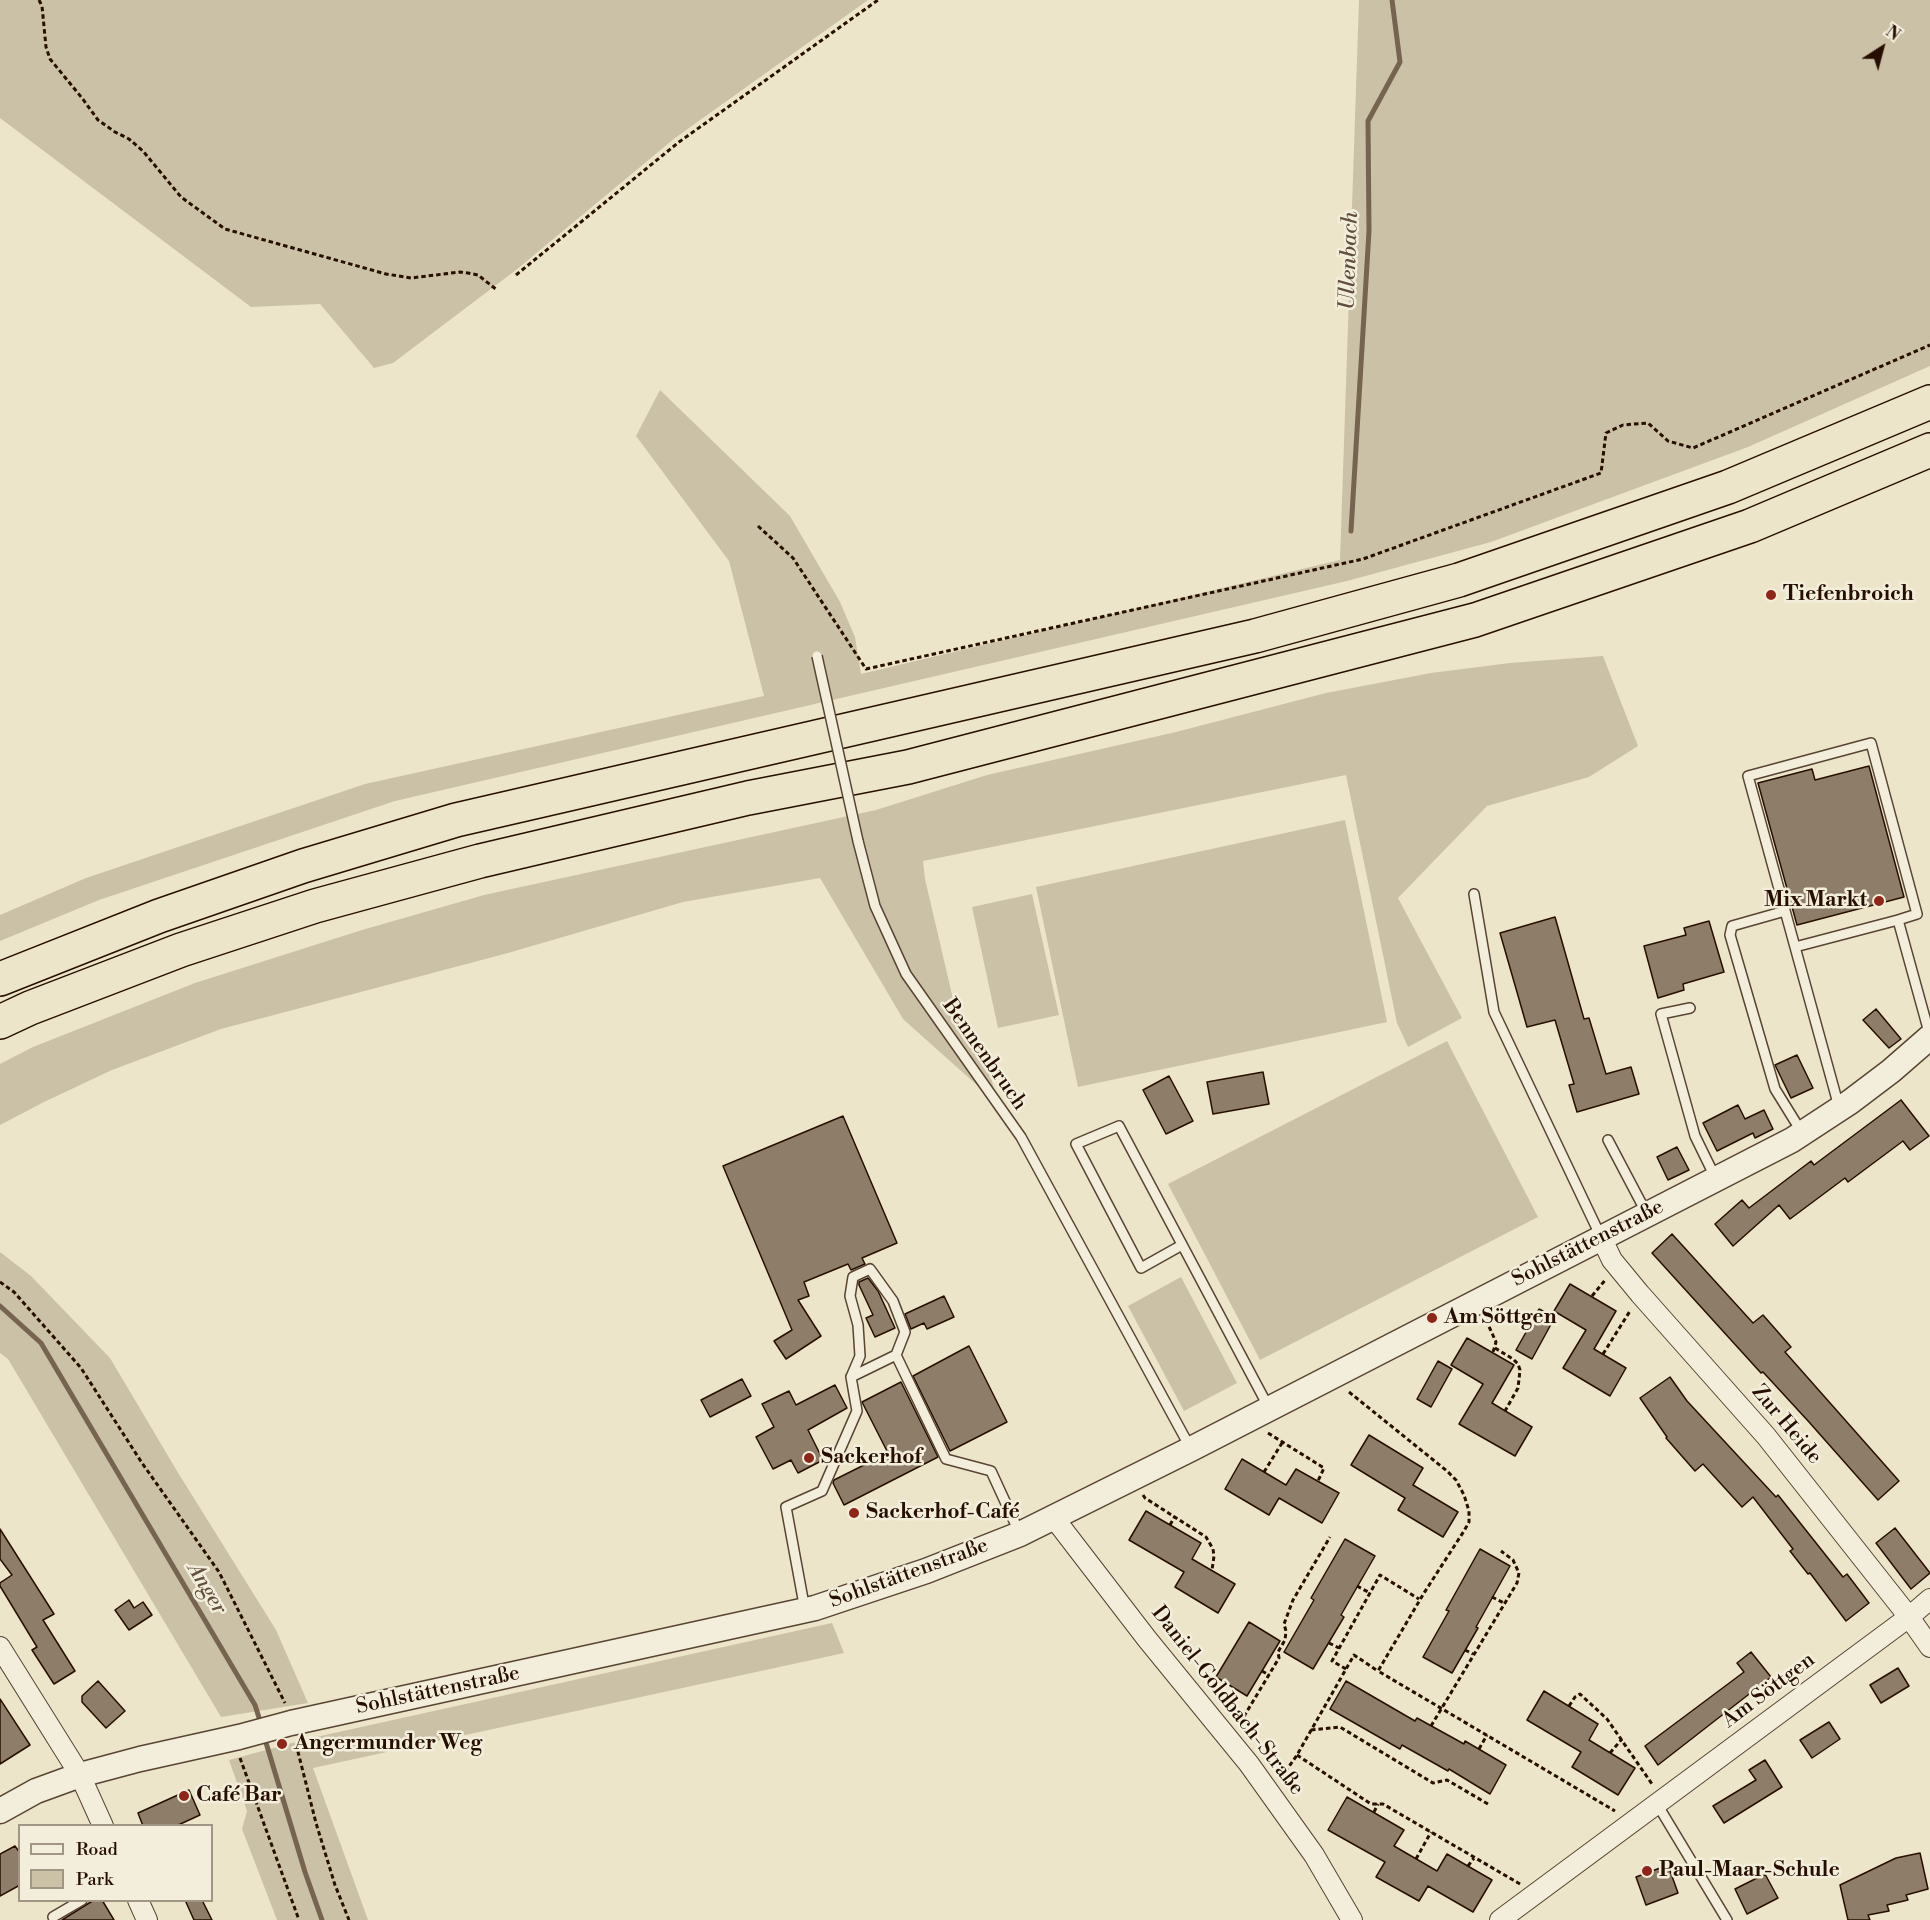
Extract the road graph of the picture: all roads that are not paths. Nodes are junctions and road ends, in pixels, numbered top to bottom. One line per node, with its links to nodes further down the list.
1 (1930, 402): 8 (highway)
2 (1930, 450): 10 (highway)
3 (817, 656): 22 (lane, Bennenbruch, bridge)
4 (1474, 894): 17 (lane)
5 (1785, 911): 6 (lane); 7 (lane); 13 (lane)
6 (1898, 920): 7 (lane); 11 (lane)
7 (1795, 947): 12 (lane)
8 (0, 979)
9 (1690, 1008): 15 (lane)
10 (0, 1022)
11 (1930, 1036): 12 (street, Sohlstättenstraße)
12 (1839, 1109): 13 (street, Sohlstättenstraße)
13 (1802, 1134): 15 (street, Sohlstättenstraße)
14 (1608, 1140): 16 (lane)
15 (1716, 1179): 16 (street, Sohlstättenstraße)
16 (1647, 1214): 17 (street, Sohlstättenstraße)
17 (1601, 1237): 21 (street, Sohlstättenstraße); 27 (street, Zur Heide)
18 (1182, 1245): 18 (lane); 21 (lane)
19 (896, 1355): 20 (lane); 20 (lane); 24 (lane)
20 (852, 1377): 26 (lane)
21 (1269, 1408): 22 (street, Sohlstättenstraße)
22 (1191, 1449): 23 (street, Sohlstättenstraße)
23 (1054, 1518): 24 (street, Sohlstättenstraße); 38 (street, Daniel-Goldbach-Straße)
24 (1020, 1534): 26 (street, Sohlstättenstraße)
25 (1930, 1599): 27 (street, Am Söttgen)
26 (805, 1610): 30 (street, Sohlstättenstraße)
27 (1909, 1617): 29 (street, Zur Heide); 31 (street, Am Söttgen)
28 (0, 1647): 30 (street)
29 (1930, 1647)
30 (80, 1775): 32 (street, Sohlstättenstraße); 33 (street)
31 (1660, 1802): 39 (street, Am Söttgen); 40 (lane)
32 (0, 1811)
33 (102, 1824)
34 (79, 1902): 36 (lane)
35 (139, 1902): 37 (street)
36 (53, 1917)
37 (147, 1920)
38 (1352, 1920)
39 (1500, 1920)
40 (1726, 1920)

